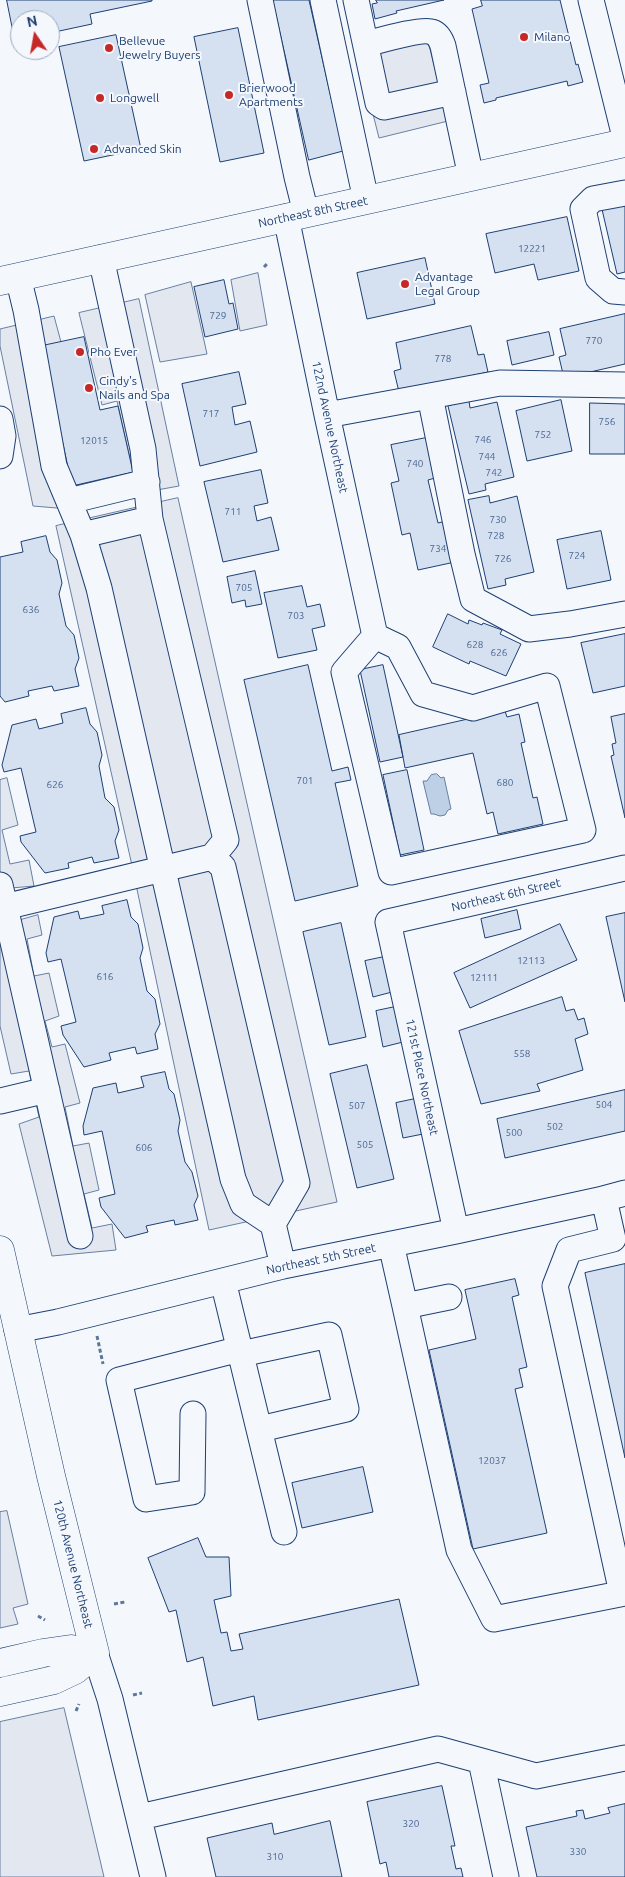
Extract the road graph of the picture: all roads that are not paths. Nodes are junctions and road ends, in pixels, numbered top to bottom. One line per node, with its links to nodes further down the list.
1 (260, 0): 12 (street, 122nd Avenue Northeast)
2 (323, 0): 11 (street)
3 (356, 0): 5 (street)
4 (592, 0): 7 (street)
5 (366, 44): 6 (street); 6 (street)
6 (453, 92): 9 (street)
7 (625, 137)
8 (625, 142): 9 (main road, Northeast 8th Street)
9 (471, 177): 11 (main road, Northeast 8th Street)
10 (625, 192): 15 (street)
11 (366, 200): 12 (main road, Northeast 8th Street)
12 (296, 215): 13 (main road, Northeast 8th Street); 18 (street, 122nd Avenue Northeast)
13 (101, 258): 14 (main road, Northeast 8th Street); 21 (street)
14 (9, 278): 22 (street)
15 (625, 292)
16 (625, 385): 17 (street)
17 (430, 396): 18 (street); 24 (street)
18 (327, 415): 25 (street, 122nd Avenue Northeast)
19 (0, 419): 20 (street)
20 (0, 456)
21 (147, 482): 22 (street); 23 (street)
22 (77, 519): 23 (street); 28 (street)
23 (150, 519): 26 (street)
24 (625, 614)
25 (375, 636): 25 (street)
26 (212, 857): 28 (street); 34 (street)
27 (625, 868): 30 (street, Northeast 6th Street)
28 (164, 869): 29 (street); 34 (street)
29 (2, 900): 31 (street)
30 (388, 922): 35 (street, 121st Place Northeast)
31 (47, 1090): 32 (street); 36 (street)
32 (0, 1100)
33 (615, 1196): 35 (street, Northeast 5th Street); 37 (street)
34 (273, 1224): 40 (street)
35 (456, 1231): 38 (street, Northeast 5th Street)
36 (80, 1236)
37 (619, 1237): 49 (street)
38 (391, 1244): 40 (street, Northeast 5th Street); 43 (street)
39 (0, 1250): 44 (main road, 120th Avenue Northeast)
40 (283, 1266): 41 (street, Northeast 5th Street)
41 (223, 1282): 44 (street, Northeast 5th Street); 45 (street)
42 (449, 1297): 43 (street)
43 (405, 1306): 49 (street)
44 (17, 1330): 50 (main road, 120th Avenue Northeast)
45 (240, 1352): 46 (street); 47 (street); 47 (street)
46 (193, 1414)
47 (260, 1429): 48 (street)
48 (284, 1532)
49 (623, 1593)
50 (95, 1653): 51 (main road); 52 (main road); 55 (street, 120th Avenue Northeast)
51 (0, 1663)
52 (0, 1692)
53 (625, 1758): 54 (street)
54 (481, 1761): 55 (street); 57 (street)
55 (140, 1817): 56 (street, 120th Avenue Northeast)
56 (153, 1877)
57 (506, 1877)

